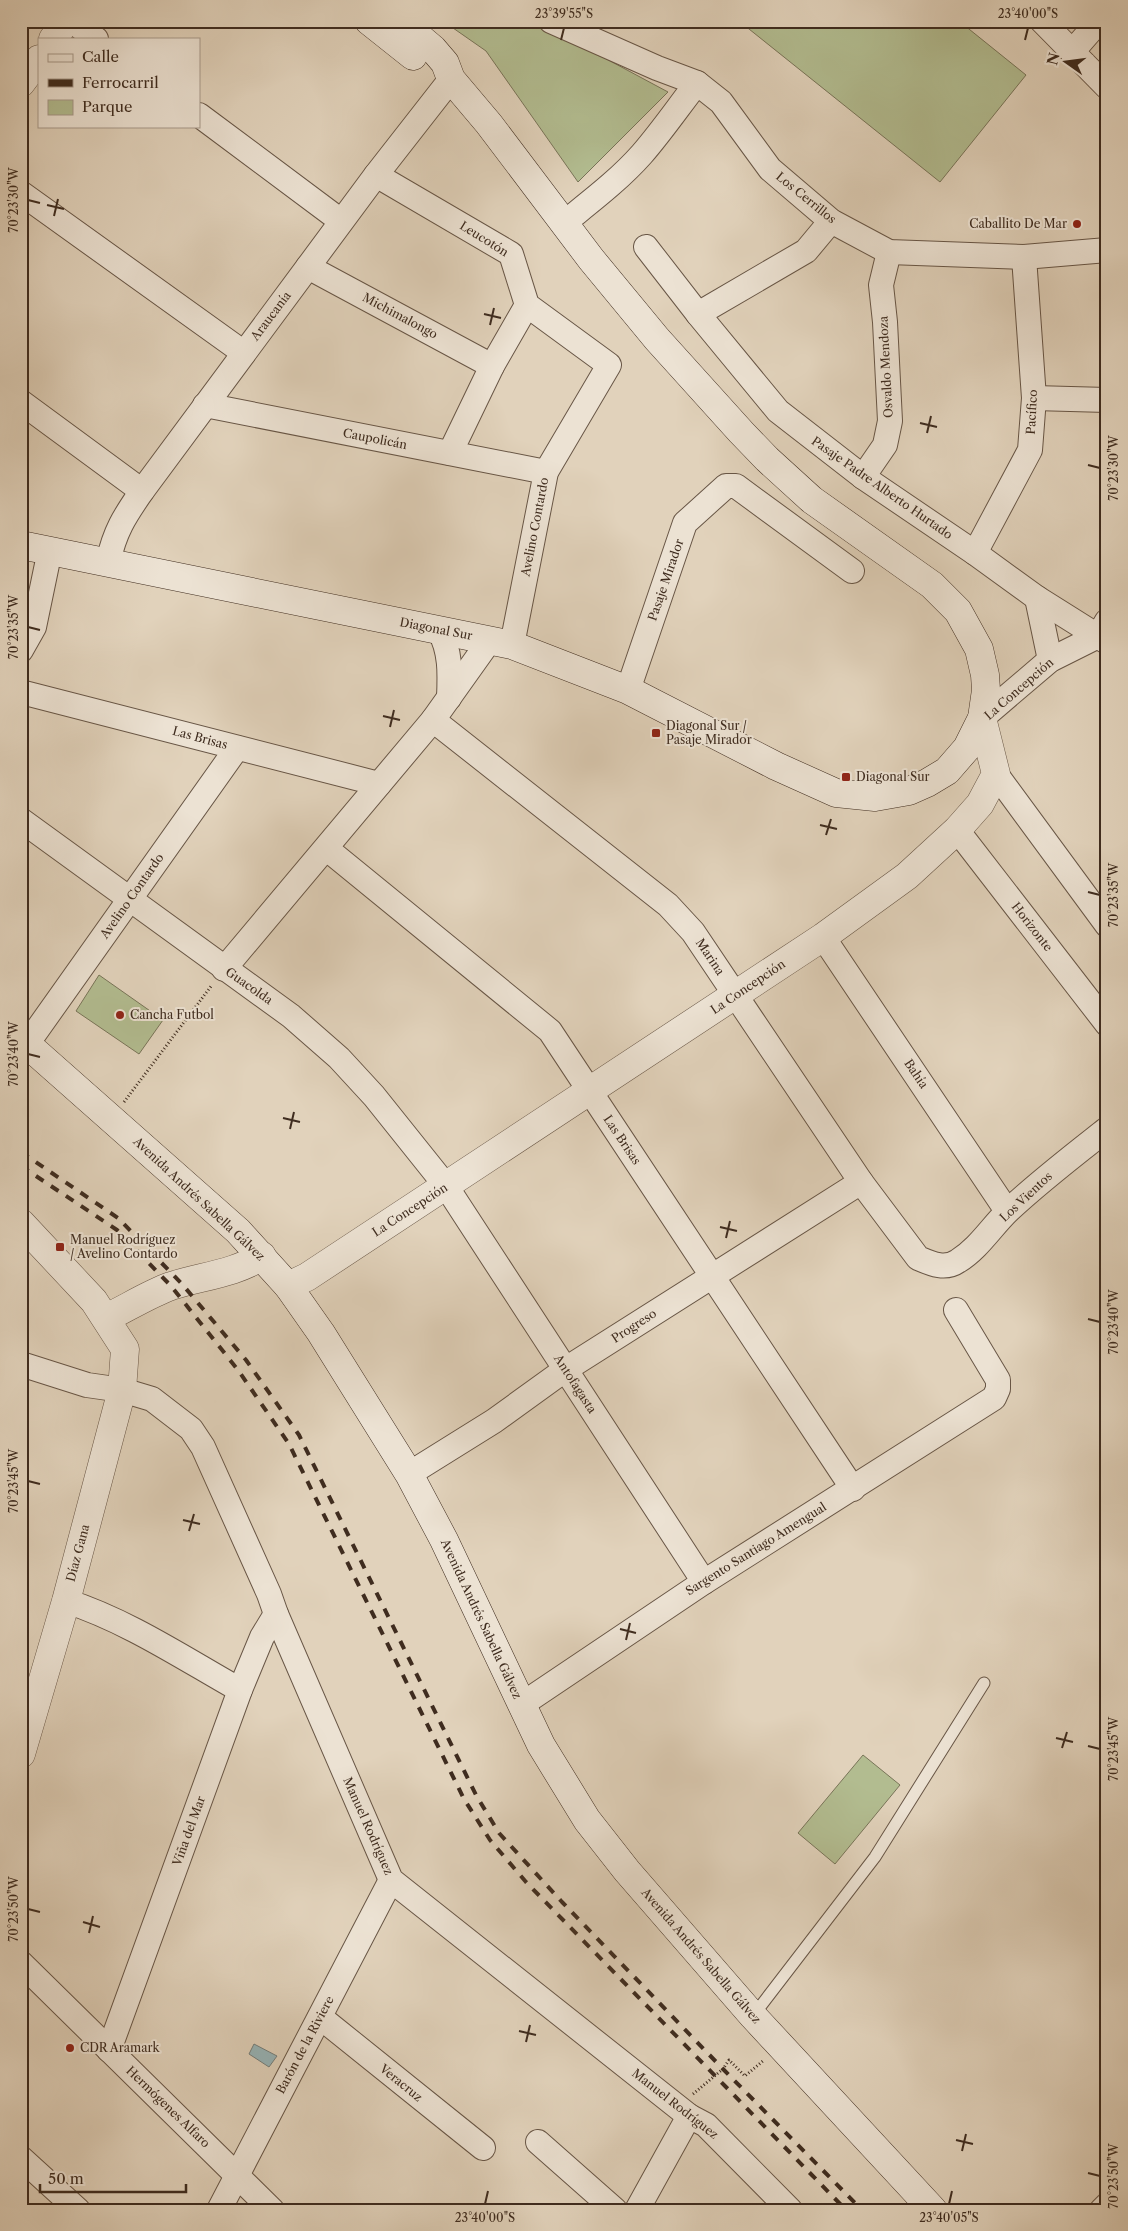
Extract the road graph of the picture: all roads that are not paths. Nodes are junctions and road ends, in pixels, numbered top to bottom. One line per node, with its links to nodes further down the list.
1 (66, 21): 8 (main road)
2 (72, 21): 9 (street)
3 (369, 21): 12 (main road)
4 (400, 21): 12 (main road)
5 (551, 21): 14 (street, Los Cerrillos)
6 (1042, 21): 10 (street)
7 (1099, 21): 10 (street)
8 (54, 38)
9 (95, 38)
10 (1072, 52): 15 (street)
11 (38, 60): 13 (main road)
12 (451, 79): 17 (street, Araucanía); 21 (main road)
13 (21, 83)
14 (697, 83): 20 (street, Los Cerrillos); 21 (street)
15 (1107, 87)
16 (200, 116): 19 (street)
17 (376, 175): 19 (street, Araucanía); 27 (street, Leucotón)
18 (21, 193): 29 (street)
19 (341, 221): 26 (street, Araucanía)
20 (831, 221): 24 (street, Los Cerrillos); 28 (street)
21 (564, 223): 53 (main road)
22 (646, 247): 28 (street, Pasaje Padre Alberto Hurtado)
23 (1107, 250): 25 (street, Los Cerrillos)
24 (889, 252): 25 (street, Los Cerrillos); 37 (street, Osvaldo Mendoza)
25 (1024, 257): 31 (street, Pacífico)
26 (308, 266): 29 (street, Araucanía); 30 (street, Michimalongo)
27 (527, 305): 30 (street); 36 (street, Avelino Contardo)
28 (698, 314): 37 (street, Pasaje Padre Alberto Hurtado)
29 (244, 353): 34 (street, Araucanía)
30 (492, 366): 35 (street)
31 (1034, 398): 32 (street); 41 (street, Pacífico)
32 (1107, 400)
33 (21, 402): 38 (street)
34 (205, 405): 35 (street, Caupolicán); 38 (street, Araucanía)
35 (450, 453): 36 (street, Caupolicán)
36 (546, 472): 47 (street, Avelino Contardo)
37 (863, 477): 41 (street, Pasaje Padre Alberto Hurtado)
38 (142, 491): 42 (street, Araucanía)
39 (21, 545): 40 (main road, Diagonal Sur)
40 (50, 550): 42 (main road, Diagonal Sur); 48 (street)
41 (975, 553): 44 (street, Pasaje Padre Alberto Hurtado)
42 (108, 562): 45 (main road, Diagonal Sur)
43 (852, 571): 50 (street, Pasaje Mirador)
44 (1037, 598): 46 (street, Pasaje Padre Alberto Hurtado); 49 (street)
45 (439, 630): 47 (main road, Diagonal Sur); 52 (street)
46 (1104, 633): 49 (street, La Concepción)
47 (501, 643): 50 (main road, Diagonal Sur); 52 (street, Avelino Contardo)
48 (21, 650)
49 (1050, 660): 53 (street, La Concepción)
50 (628, 690): 53 (main road, Diagonal Sur)
51 (21, 692): 55 (street, Las Brisas)
52 (449, 698): 54 (street, Avelino Contardo)
53 (982, 718): 56 (main road, La Concepción)
54 (433, 720): 57 (street, Avelino Contardo); 65 (street, Marina)
55 (237, 748): 57 (street, Las Brisas); 61 (street, Avelino Contardo)
56 (996, 774): 59 (main road, La Concepción); 62 (street)
57 (379, 784): 60 (street, Avelino Contardo)
58 (21, 820): 61 (street, Guacolda)
59 (957, 830): 63 (main road, La Concepción); 66 (street, Horizonte)
60 (327, 849): 64 (street, Avelino Contardo); 68 (street, Las Brisas)
61 (129, 900): 64 (street, Guacolda); 67 (street, Avelino Contardo)
62 (1107, 925)
63 (823, 936): 65 (main road, La Concepción); 72 (street, Bahía)
64 (224, 969): 71 (street, Guacolda)
65 (736, 995): 68 (main road, La Concepción); 70 (street, Marina)
66 (1107, 1024)
67 (24, 1042): 74 (main road, Avenida Andrés Sabella Gálvez)
68 (590, 1092): 71 (main road, La Concepción); 76 (street, Las Brisas)
69 (1107, 1129): 72 (street, Los Vientos)
70 (861, 1182): 75 (street, Marina); 76 (street, Progreso)
71 (446, 1186): 77 (main road, La Concepción); 81 (street, Antofagasta)
72 (1007, 1212): 75 (street, Los Vientos)
73 (21, 1223): 79 (main road)
74 (262, 1256): 77 (main road, Avenida Andrés Sabella Gálvez); 79 (main road)
75 (918, 1258)
76 (712, 1275): 81 (street, Progreso); 84 (street, Las Brisas)
77 (288, 1286): 83 (main road, Avenida Andrés Sabella Gálvez)
78 (956, 1310): 84 (street, Sargento Santiago Amengual)
79 (106, 1318): 82 (main road, Díaz Gana)
80 (21, 1364): 82 (street, Manuel Rodríguez)
81 (566, 1369): 83 (street, Progreso); 85 (street, Antofagasta)
82 (122, 1390): 86 (main road, Díaz Gana); 87 (street, Manuel Rodríguez)
83 (409, 1474): 90 (main road, Avenida Andrés Sabella Gálvez)
84 (853, 1488): 85 (street, Sargento Santiago Amengual)
85 (704, 1582): 90 (street, Sargento Santiago Amengual)
86 (66, 1601): 89 (street); 91 (main road, Díaz Gana)
87 (276, 1614): 89 (street, Viña del Mar); 92 (street, Manuel Rodríguez)
88 (984, 1683): 94 (lane)
89 (240, 1690): 96 (street, Viña del Mar)
90 (521, 1705): 94 (main road, Avenida Andrés Sabella Gálvez)
91 (21, 1754)
92 (392, 1880): 95 (street, Barón de la Riviere); 97 (street, Manuel Rodríguez)
93 (21, 1963): 96 (street, Hermógenes Alfaro)
94 (753, 2016): 109 (main road, Avenida Andrés Sabella Gálvez)
95 (320, 2017): 99 (street, Veracruz); 101 (street, Barón de la Riviere)
96 (109, 2050): 101 (street, Hermógenes Alfaro)
97 (683, 2111): 107 (street); 108 (street, Manuel Rodríguez)
98 (538, 2142): 106 (street)
99 (483, 2148)
100 (21, 2158): 103 (street)
101 (237, 2175): 104 (street, Barón de la Riviere); 105 (street, Hermógenes Alfaro)
102 (1107, 2206): 110 (street)
103 (78, 2210)
104 (219, 2210)
105 (272, 2210)
106 (615, 2210)
107 (637, 2210)
108 (790, 2210)
109 (933, 2210)
110 (1102, 2210)

